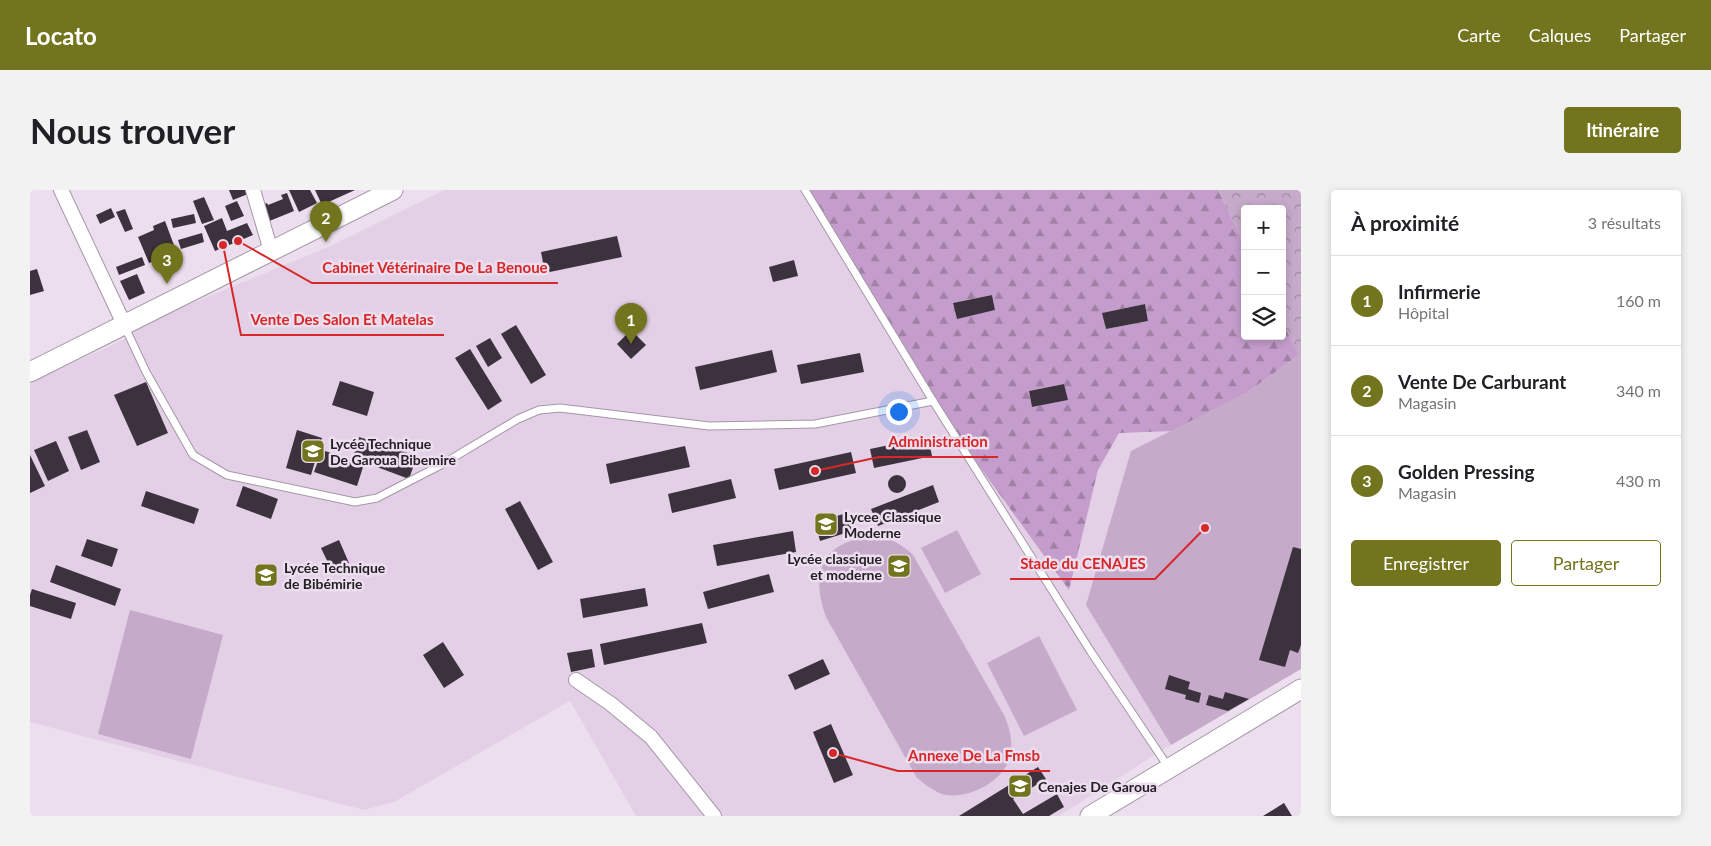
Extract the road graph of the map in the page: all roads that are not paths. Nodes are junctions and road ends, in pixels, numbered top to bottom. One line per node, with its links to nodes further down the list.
1 (61, 190): 6 (street)
2 (252, 190): 5 (street)
3 (393, 190): 5 (main road)
4 (805, 190): 8 (lane)
5 (271, 251): 6 (main road)
6 (124, 324): 7 (main road); 8 (lane)
7 (30, 372)
8 (933, 402): 11 (lane)
9 (576, 680): 12 (street)
10 (1301, 689): 11 (main road)
11 (1170, 768): 13 (main road)
12 (714, 816)
13 (1090, 816)

